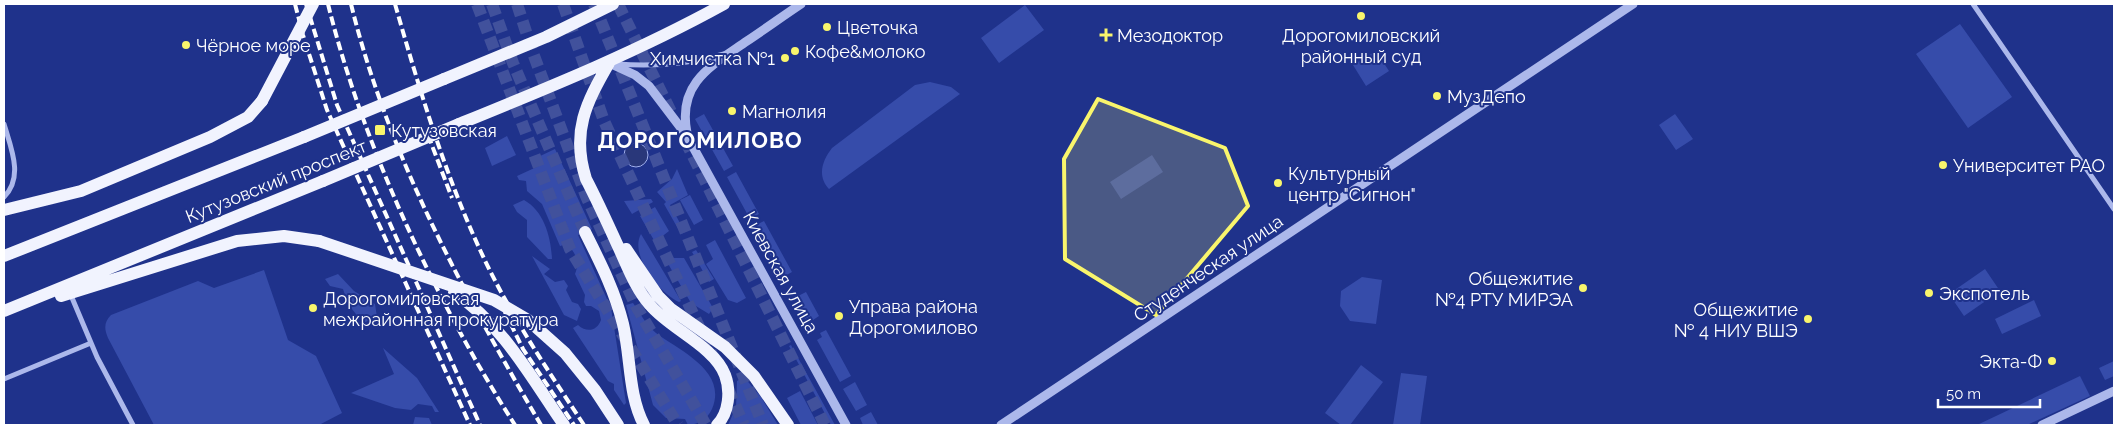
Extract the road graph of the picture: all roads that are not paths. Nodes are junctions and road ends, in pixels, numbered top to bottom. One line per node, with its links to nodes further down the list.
1 (313, 4): 13 (main road, bridge)
2 (613, 4): 16 (main road, Кутузовский проспект, bridge)
3 (724, 4): 8 (main road, Кутузовский проспект)
4 (801, 4): 7 (street, Киевская улица)
5 (1633, 4): 30 (street, Студенческая улица)
6 (1973, 4): 12 (street)
7 (732, 52): 8 (street); 10 (street, Киевская улица)
8 (609, 63): 10 (street, Киевская улица); 14 (main road); 19 (main road, Кутузовский проспект, bridge)
9 (4, 124): 11 (street)
10 (687, 136): 29 (street, Киевская улица)
11 (4, 197)
12 (2114, 209)
13 (4, 210)
14 (606, 220): 27 (main road); 28 (main road)
15 (585, 232): 23 (main road)
16 (4, 256)
17 (437, 282): 18 (main road, bridge); 25 (main road, bridge); 26 (main road, bridge)
18 (70, 293): 19 (main road); 20 (street)
19 (4, 312)
20 (91, 343): 21 (street); 24 (street)
21 (4, 379)
22 (2114, 391): 31 (street)
23 (644, 423)
24 (132, 425)
25 (564, 425)
26 (618, 425)
27 (716, 425)
28 (788, 425)
29 (846, 425)
30 (1001, 425)
31 (2042, 425)

